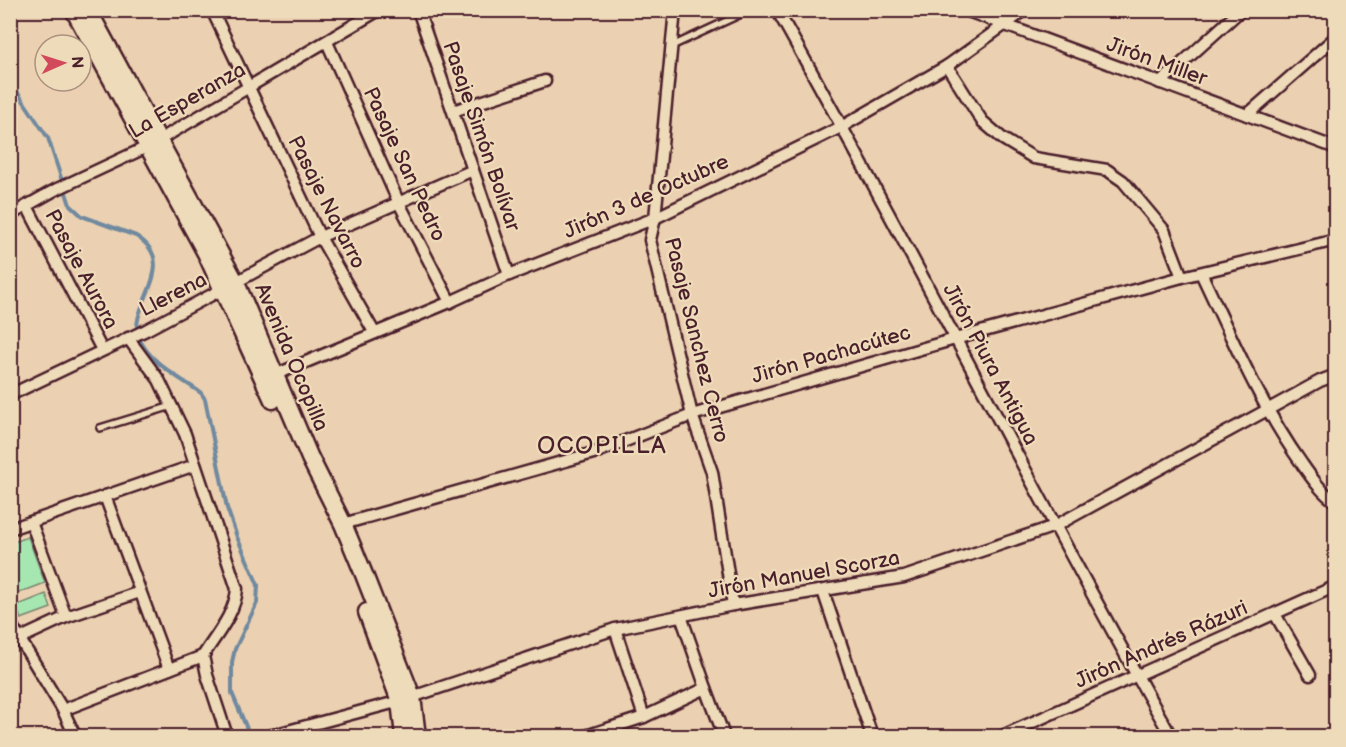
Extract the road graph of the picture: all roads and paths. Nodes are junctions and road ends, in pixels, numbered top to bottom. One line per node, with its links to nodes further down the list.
1 (74, 10): 23 (street, Avenida Ocopilla)
2 (88, 10): 23 (street, Avenida Ocopilla)
3 (212, 10): 19 (street, Pasaje Navarro)
4 (380, 10): 14 (street, La Esperanza)
5 (418, 10): 20 (street, Pasaje Simón Bolívar)
6 (675, 10): 15 (street, Pasaje Sanchez Cerro)
7 (750, 10): 15 (lane)
8 (777, 10): 22 (street, Jirón Piura Antigua)
9 (965, 10): 12 (street, Jirón Miller)
10 (1025, 10): 12 (street, Jirón 3 de Octubre)
11 (1241, 10): 18 (street)
12 (1006, 26): 16 (street, Jirón 3 de Octubre); 18 (street, Jirón Miller)
13 (1335, 37): 21 (street)
14 (327, 42): 19 (street, La Esperanza); 26 (street, Pasaje San Pedro)
15 (672, 46): 29 (street, Pasaje Sanchez Cerro)
16 (947, 66): 22 (street, Jirón 3 de Octubre); 34 (street)
17 (545, 81): 20 (street)
18 (1160, 83): 21 (street, Jirón Miller)
19 (249, 87): 23 (street, La Esperanza); 30 (street, Pasaje Navarro)
20 (453, 111): 25 (street, Pasaje Simón Bolívar)
21 (1247, 115): 24 (street, Jirón Miller)
22 (843, 126): 29 (street, Jirón 3 de Octubre); 39 (street, Jirón Piura Antigua)
23 (154, 142): 27 (street, La Esperanza); 35 (street, Avenida Ocopilla)
24 (1335, 148)
25 (473, 170): 26 (street, Llerena); 33 (street, Pasaje Simón Bolívar)
26 (398, 201): 30 (street, Llerena); 36 (street, Pasaje San Pedro)
27 (27, 206): 28 (street, La Esperanza); 40 (street, Pasaje Aurora)
28 (10, 215)
29 (656, 218): 33 (street, Jirón 3 de Octubre); 46 (street, Pasaje Sanchez Cerro)
30 (320, 237): 35 (street, Llerena); 37 (street, Pasaje Navarro)
31 (1335, 240): 32 (street, Jirón Pachacútec)
32 (1201, 273): 34 (street, Jirón Pachacútec); 45 (street)
33 (509, 275): 36 (street, Jirón 3 de Octubre)
34 (1182, 277): 39 (street, Jirón Pachacútec)
35 (230, 286): 38 (street, Llerena); 42 (street, Avenida Ocopilla)
36 (450, 302): 37 (street, Jirón 3 de Octubre)
37 (374, 332): 42 (street, Jirón 3 de Octubre)
38 (128, 338): 40 (street, Llerena); 44 (street)
39 (956, 339): 46 (street, Jirón Pachacútec); 53 (street, Jirón Piura Antigua)
40 (102, 350): 43 (street, Llerena)
41 (1335, 375): 45 (street, Jirón Manuel Scorza)
42 (269, 377): 52 (street, Avenida Ocopilla); 70 (street, Avenida Ocopilla)
43 (10, 395)
44 (172, 406): 47 (lane); 48 (street)
45 (1267, 410): 50 (street); 53 (street, Jirón Manuel Scorza)
46 (692, 415): 52 (street, Jirón Pachacútec); 58 (street, Pasaje Sanchez Cerro)
47 (100, 428)
48 (195, 465): 49 (street); 65 (street)
49 (105, 496): 51 (street); 57 (street)
50 (1335, 502)
51 (31, 522): 54 (street); 61 (street)
52 (343, 524): 70 (street, Avenida Ocopilla)
53 (1055, 526): 56 (street, Jirón Manuel Scorza); 68 (street, Jirón Piura Antigua)
54 (10, 529)
55 (1335, 586): 59 (street, Jirón Andrés Rázuri)
56 (823, 591): 58 (street, Jirón Manuel Scorza); 80 (street)
57 (140, 592): 61 (street); 66 (street)
58 (733, 605): 60 (street, Jirón Manuel Scorza)
59 (1275, 614): 67 (street); 68 (street, Jirón Andrés Rázuri)
60 (681, 616): 63 (street, Jirón Manuel Scorza); 69 (street)
61 (66, 617): 64 (street)
62 (10, 623): 64 (street)
63 (615, 628): 70 (street, Jirón Manuel Scorza); 72 (street)
64 (15, 641): 71 (street)
65 (203, 656): 66 (street); 74 (street)
66 (169, 669): 71 (street)
67 (1310, 675)
68 (1137, 676): 81 (street, Jirón Andrés Rázuri); 82 (street, Jirón Piura Antigua)
69 (706, 688): 72 (street); 79 (street)
70 (406, 699): 75 (street, Jirón Manuel Scorza); 76 (street, Avenida Ocopilla); 77 (street, Avenida Ocopilla)
71 (63, 710): 73 (street)
72 (644, 717): 78 (street)
73 (75, 736)
74 (227, 736)
75 (269, 736)
76 (404, 736)
77 (417, 736)
78 (585, 736)
79 (724, 736)
80 (872, 736)
81 (1002, 736)
82 (1171, 736)

